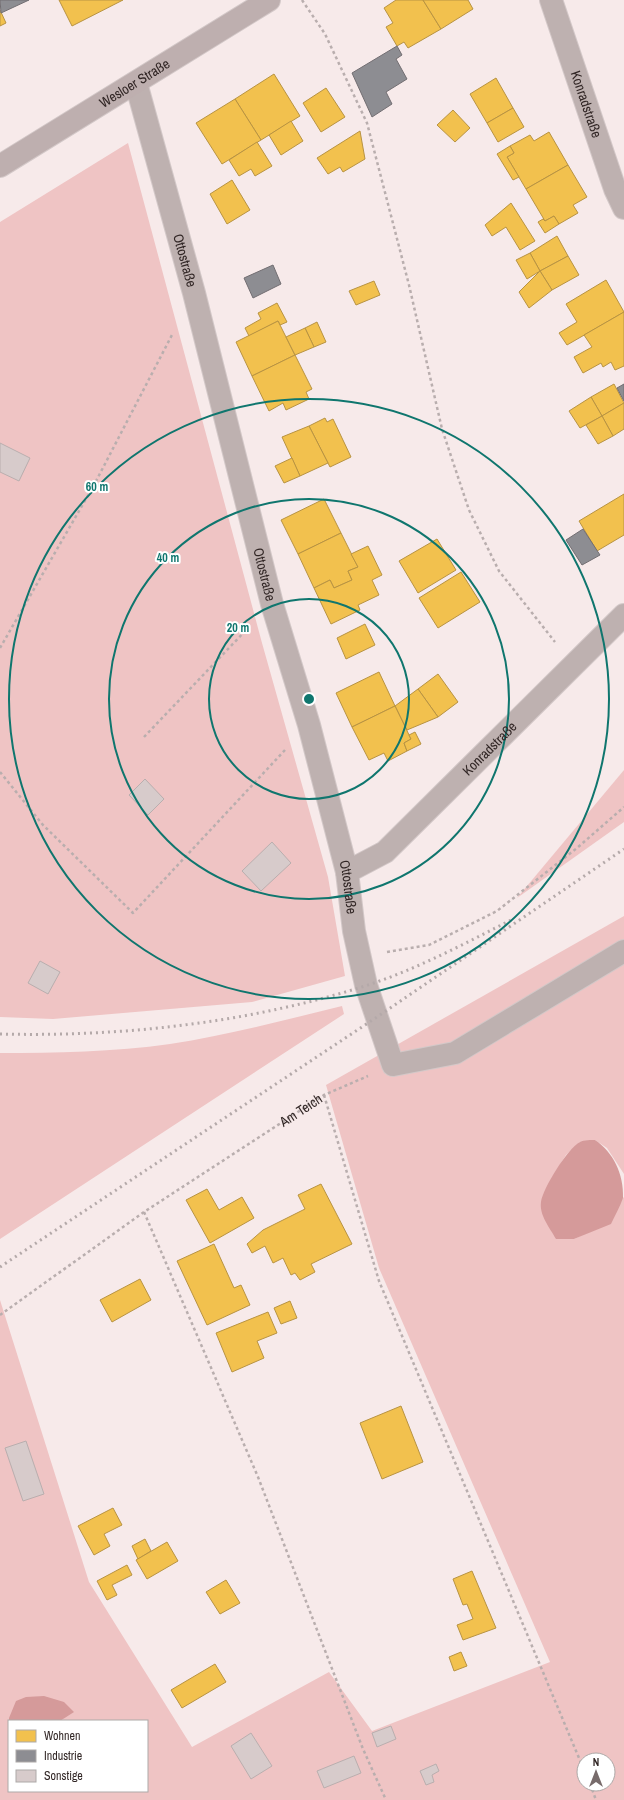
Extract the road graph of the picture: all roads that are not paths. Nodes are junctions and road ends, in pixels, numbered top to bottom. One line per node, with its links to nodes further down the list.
1 (269, 0): 3 (street, Wesloer Straße)
2 (551, 0): 5 (street, Konradstraße)
3 (136, 83): 4 (street, Wesloer Straße); 7 (street, Ottostraße)
4 (0, 166)
5 (624, 208)
6 (624, 615): 7 (street, Konradstraße)
7 (347, 872): 8 (street, Ottostraße)
8 (624, 951)

